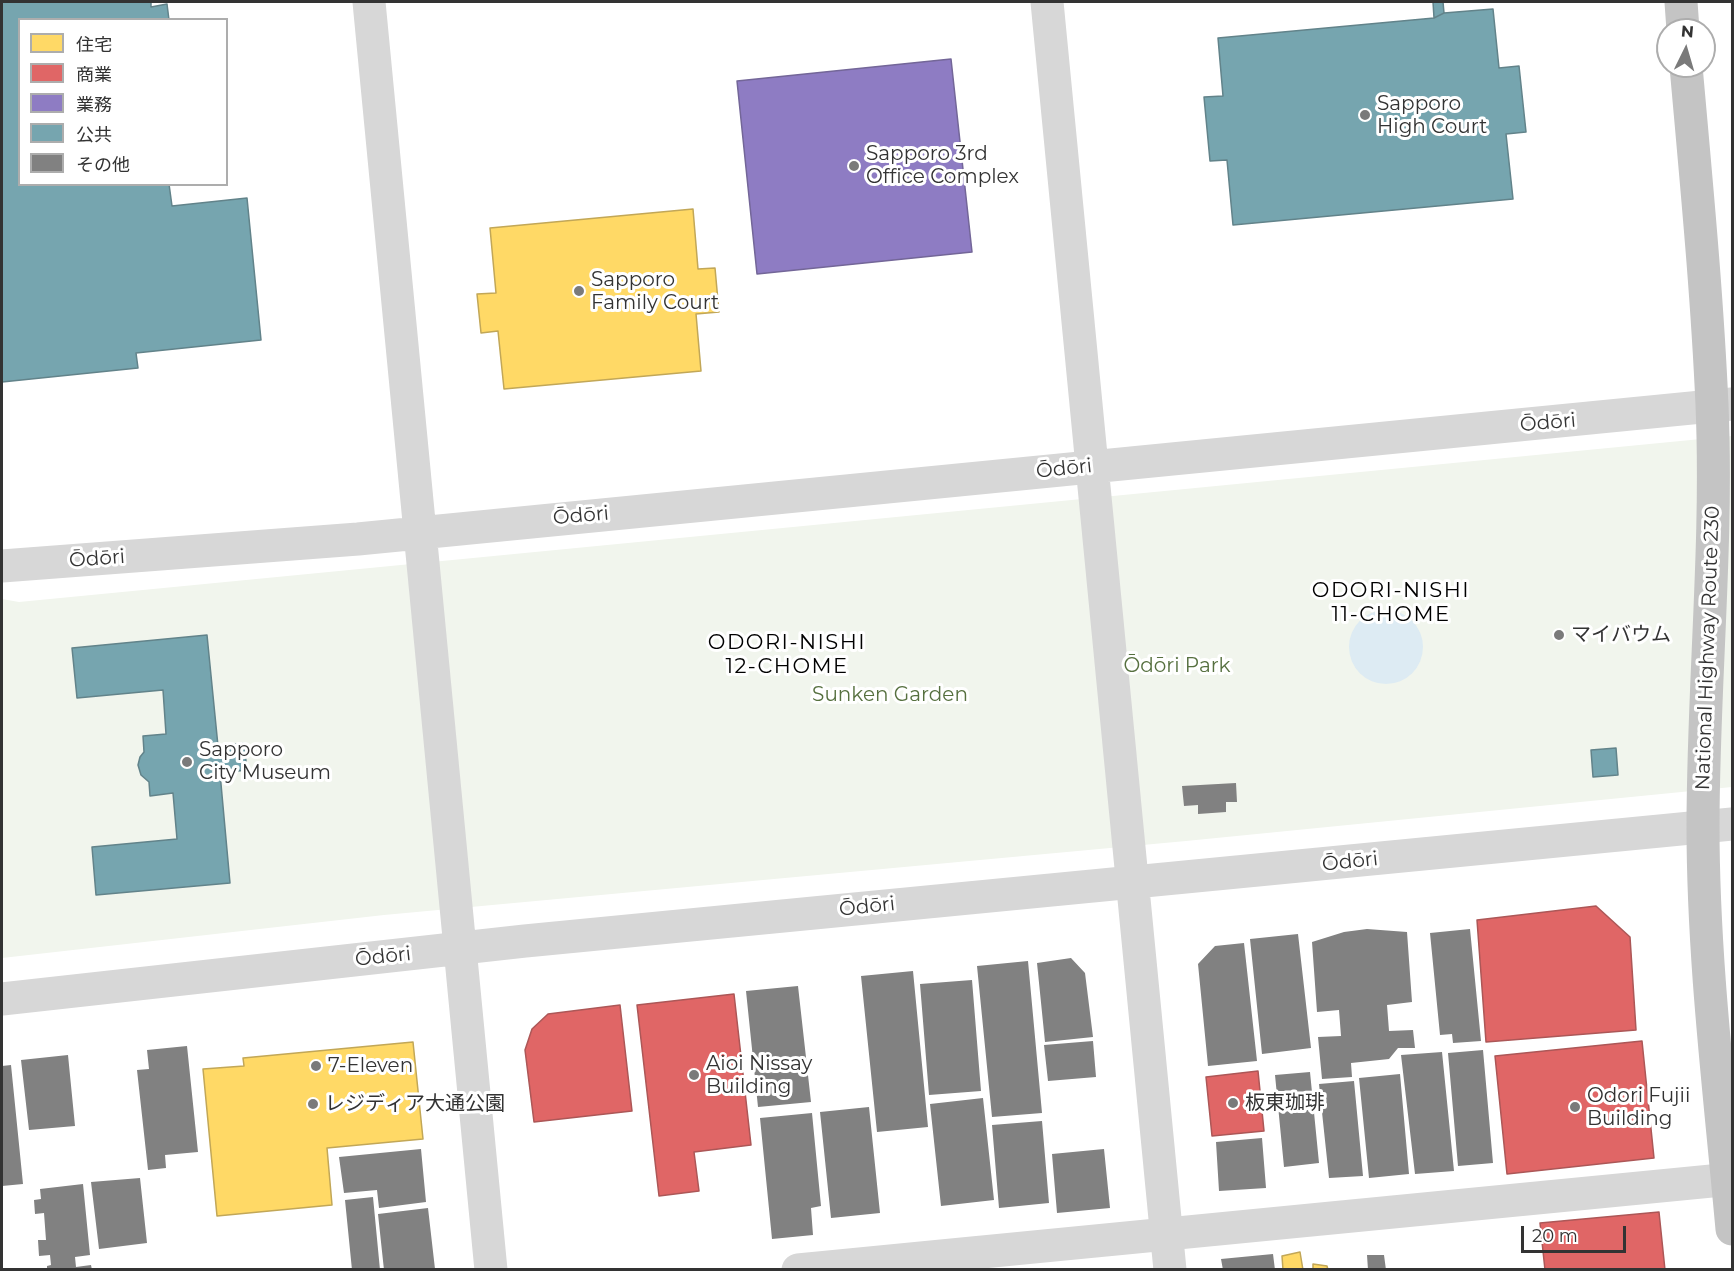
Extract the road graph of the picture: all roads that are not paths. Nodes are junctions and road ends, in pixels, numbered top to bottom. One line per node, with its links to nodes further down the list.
1 (369, 2): 8 (street)
2 (1047, 2): 7 (street)
3 (1681, 2): 4 (highway)
4 (1682, 18)
5 (1687, 78): 6 (highway, National Highway Route 230)
6 (1722, 405): 7 (street, Ōdōri); 10 (highway, National Highway Route 230)
7 (1092, 466): 8 (street, Ōdōri); 11 (street)
8 (421, 532): 9 (street, Ōdōri); 12 (street)
9 (2, 566)
10 (1718, 826): 11 (street, Ōdōri); 14 (highway, National Highway Route 230)
11 (1132, 882): 12 (street, Ōdōri); 16 (street)
12 (460, 949): 13 (street, Ōdōri); 17 (street)
13 (2, 999)
14 (1730, 1179): 15 (highway, National Highway Route 230); 16 (street)
15 (1732, 1229)
16 (1166, 1235): 18 (street); 19 (street)
17 (491, 1269)
18 (798, 1269)
19 (1170, 1269)

